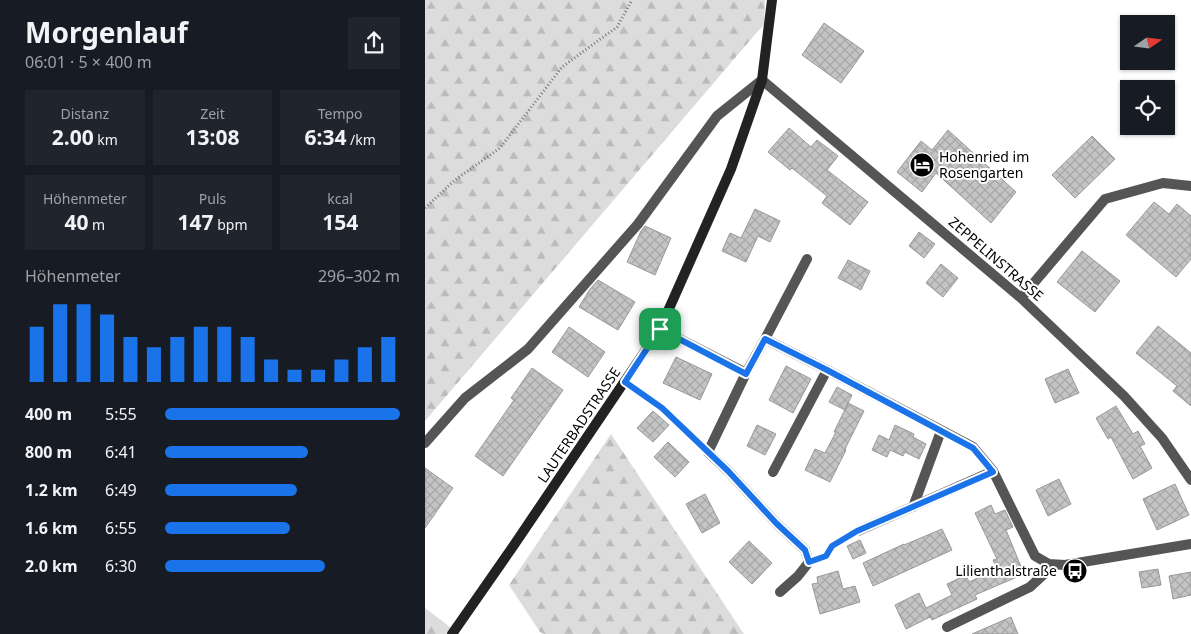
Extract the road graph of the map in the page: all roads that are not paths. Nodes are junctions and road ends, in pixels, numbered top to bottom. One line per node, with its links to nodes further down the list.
1 (772, 0): 2 (main road, LAUTERBADSTRASSE)
2 (762, 80): 5 (street, ZEPPELINSTRASSE); 6 (main road, LAUTERBADSTRASSE); 12 (street)
3 (1191, 186): 5 (street)
4 (807, 259): 7 (street)
5 (1021, 298): 16 (street, ZEPPELINSTRASSE)
6 (660, 329): 9 (street); 10 (main road, LAUTERBADSTRASSE)
7 (765, 339): 8 (street); 9 (street)
8 (827, 370): 11 (street); 14 (street)
9 (746, 374): 13 (street)
10 (625, 382): 13 (lane); 23 (main road, LAUTERBADSTRASSE)
11 (941, 432): 15 (street); 17 (street)
12 (425, 443)
13 (708, 452): 21 (street)
14 (773, 472)
15 (993, 472): 17 (street); 20 (street)
16 (1191, 480)
17 (913, 507): 18 (street)
18 (857, 531)
19 (1191, 544): 20 (street)
20 (1049, 564): 22 (street)
21 (780, 592)
22 (947, 628)
23 (452, 634)

